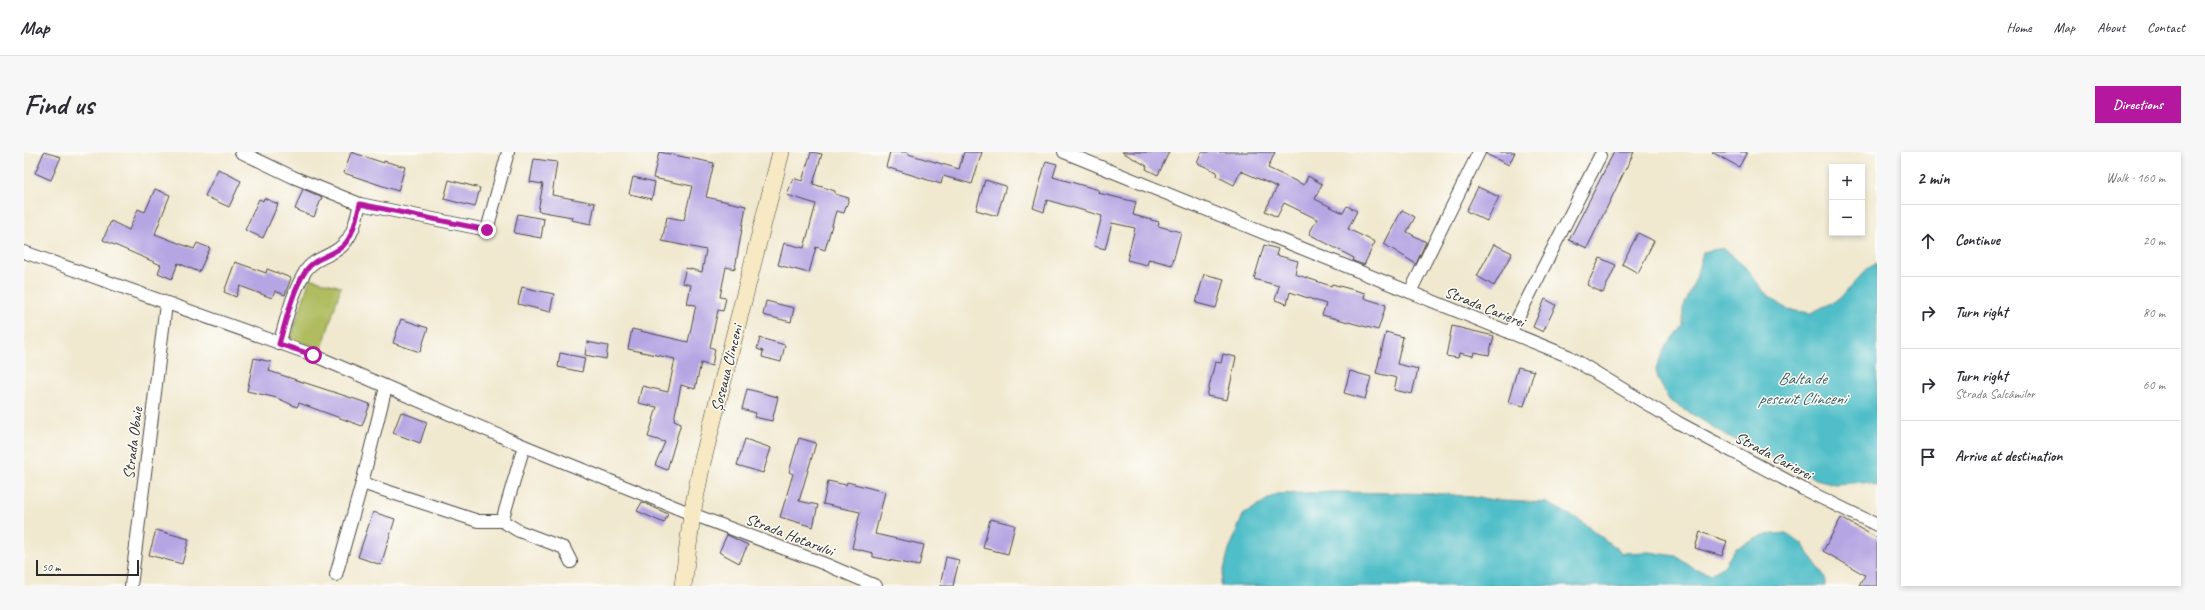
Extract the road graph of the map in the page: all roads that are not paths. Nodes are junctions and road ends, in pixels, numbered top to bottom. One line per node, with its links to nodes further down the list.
1 (241, 152): 7 (street)
2 (508, 152): 7 (street)
3 (781, 152): 16 (main road, Șoseaua Clinceni)
4 (1064, 152): 9 (street, Strada Carierei)
5 (1479, 152): 9 (street)
6 (1600, 156): 11 (street)
7 (360, 204): 12 (street)
8 (24, 252): 10 (street, Strada Hotarului)
9 (1410, 292): 11 (street, Strada Carierei)
10 (166, 304): 12 (street, Strada Hotarului); 21 (street, Strada Obaie)
11 (1510, 333): 18 (street, Strada Carierei)
12 (279, 344): 13 (street, Strada Hotarului)
13 (386, 387): 14 (street, Strada Hotarului); 15 (street)
14 (524, 446): 16 (street, Strada Hotarului); 17 (street)
15 (362, 483): 17 (street); 20 (street)
16 (692, 514): 22 (main road, Șoseaua Clinceni); 23 (street, Strada Hotarului)
17 (502, 521): 19 (street)
18 (1877, 525)
19 (571, 562)
20 (336, 575)
21 (131, 586)
22 (683, 586)
23 (876, 586)

